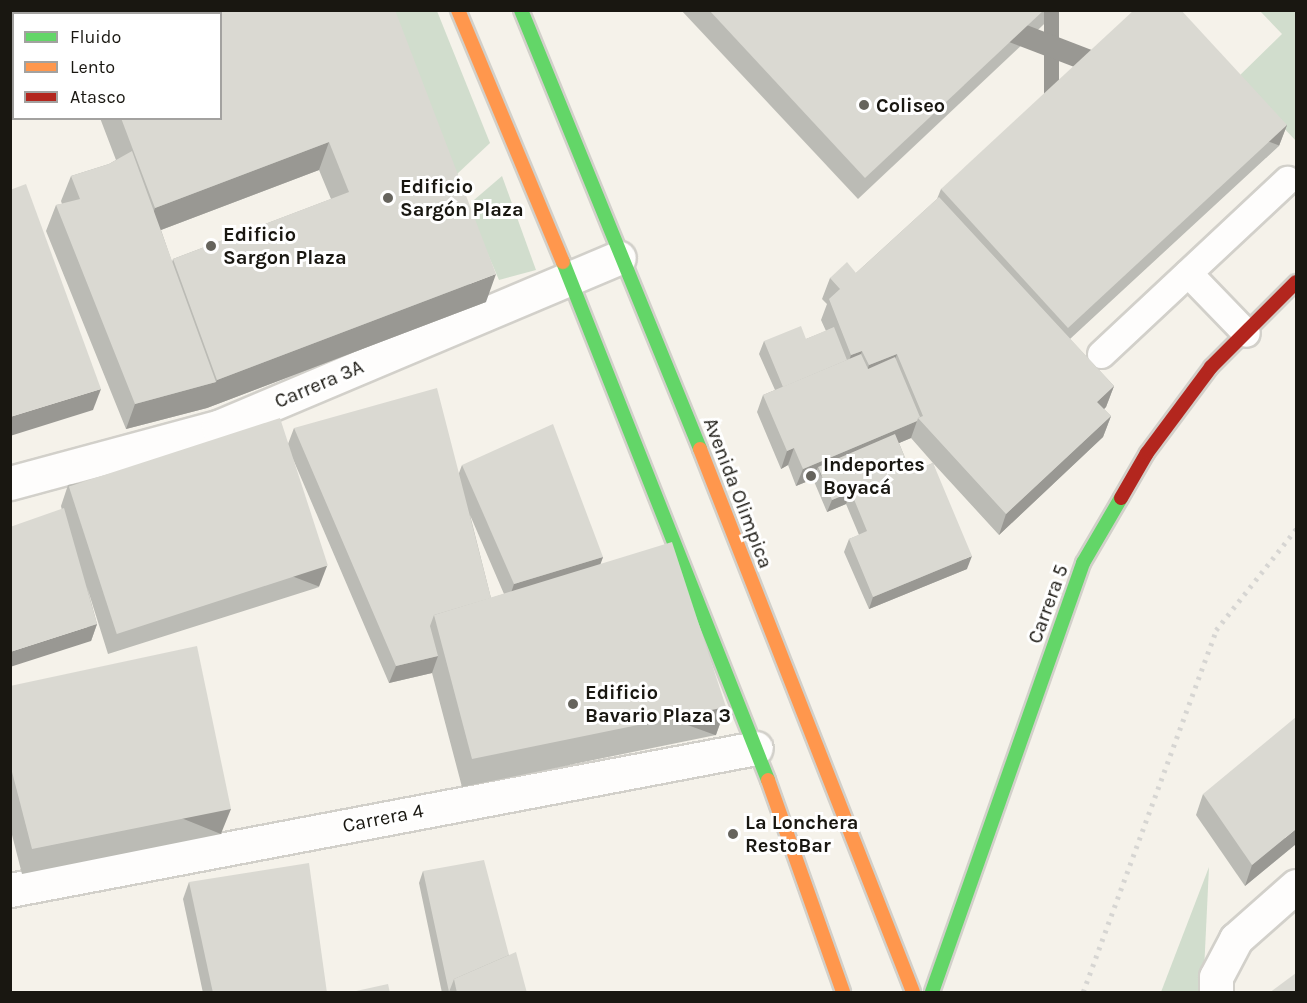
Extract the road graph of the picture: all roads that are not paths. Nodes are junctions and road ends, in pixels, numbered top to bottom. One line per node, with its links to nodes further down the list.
1 (458, 10): 6 (main road)
2 (521, 10): 4 (main road, Avenida Olimpica)
3 (1287, 180): 5 (lane)
4 (619, 258): 6 (street, Carrera 3A); 15 (main road, Avenida Olimpica)
5 (1188, 273): 8 (lane); 9 (lane)
6 (569, 276): 10 (street, Carrera 3A); 11 (main road)
7 (1296, 282): 8 (main road, Carrera 5)
8 (1246, 333): 16 (main road, Carrera 5)
9 (1101, 354)
10 (10, 483)
11 (756, 748): 13 (street, Carrera 4); 14 (main road)
12 (1296, 886): 17 (street)
13 (10, 890)
14 (843, 993)
15 (913, 993)
16 (932, 993)
17 (1216, 993)

